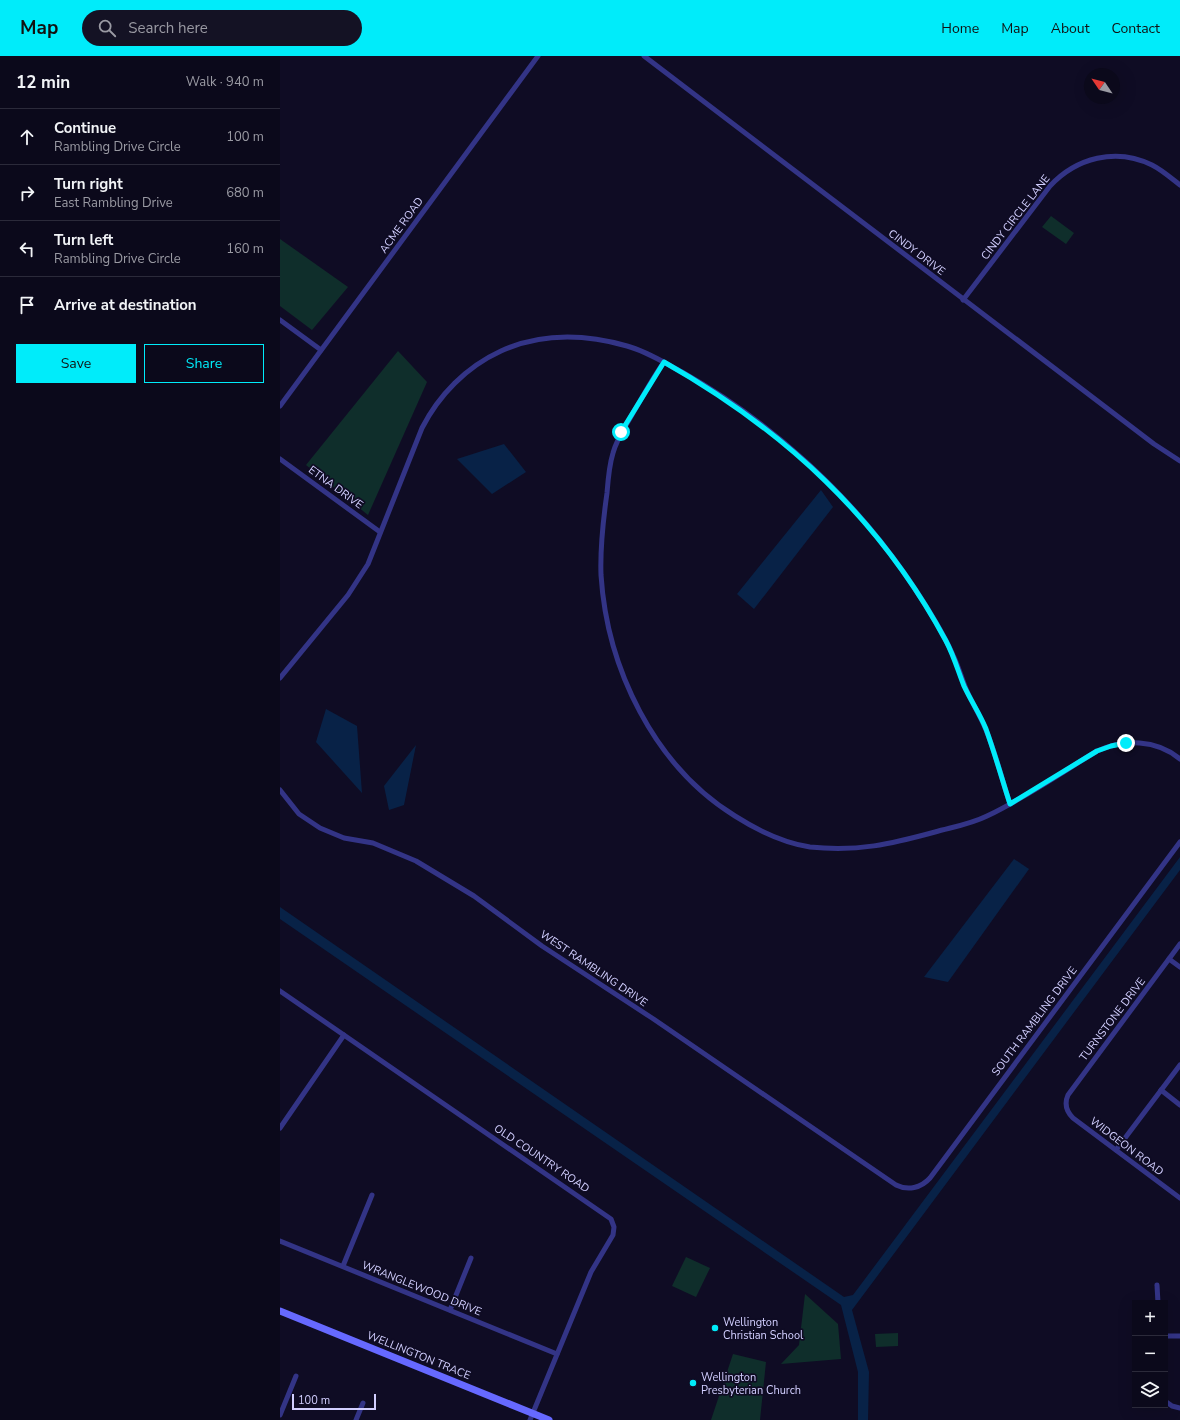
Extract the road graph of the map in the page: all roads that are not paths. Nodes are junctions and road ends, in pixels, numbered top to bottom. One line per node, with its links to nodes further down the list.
1 (538, 56): 6 (street, ACME ROAD)
2 (644, 56): 4 (street, CINDY DRIVE)
3 (1180, 185): 4 (street, CINDY CIRCLE LANE)
4 (964, 300): 10 (street, CINDY DRIVE)
5 (280, 320): 6 (street)
6 (321, 350): 8 (street, ACME ROAD)
7 (664, 362): 11 (street); 15 (street); 15 (street)
8 (280, 406)
9 (280, 459): 11 (street, ETNA DRIVE)
10 (1180, 460)
11 (380, 532): 12 (street)
12 (280, 678)
13 (1180, 759): 15 (street)
14 (280, 790): 28 (street, WEST RAMBLING DRIVE)
15 (1010, 804)
16 (1180, 842): 28 (street, SOUTH RAMBLING DRIVE)
17 (1180, 944): 18 (street, TURNSTONE DRIVE)
18 (1169, 959): 19 (street); 25 (street, TURNSTONE DRIVE)
19 (1180, 966)
20 (280, 991): 21 (street, OLD COUNTRY ROAD)
21 (344, 1035): 26 (street); 40 (street, OLD COUNTRY ROAD)
22 (1180, 1065): 23 (street)
23 (1161, 1090): 24 (street); 27 (street)
24 (1180, 1105)
25 (1066, 1107): 27 (street, WIDGEON ROAD)
26 (281, 1125)
27 (1116, 1150): 30 (street, WIDGEON ROAD)
28 (891, 1182)
29 (372, 1195): 33 (street)
30 (1180, 1198)
31 (280, 1241): 33 (street, WRANGLEWOOD DRIVE)
32 (471, 1258): 36 (street)
33 (343, 1266): 36 (street, WRANGLEWOOD DRIVE)
34 (1157, 1285): 35 (street)
35 (1158, 1300)
36 (450, 1310): 40 (street, WRANGLEWOOD DRIVE)
37 (280, 1311): 46 (street, WELLINGTON TRACE)
38 (1168, 1336): 39 (street)
39 (1180, 1336)
40 (557, 1354): 46 (street, OLD COUNTRY ROAD)
41 (296, 1376): 45 (street)
42 (363, 1403): 47 (street)
43 (1168, 1403): 44 (street)
44 (1180, 1408)
45 (280, 1415)
46 (532, 1417): 48 (street, WELLINGTON TRACE)
47 (356, 1420)
48 (549, 1420)

